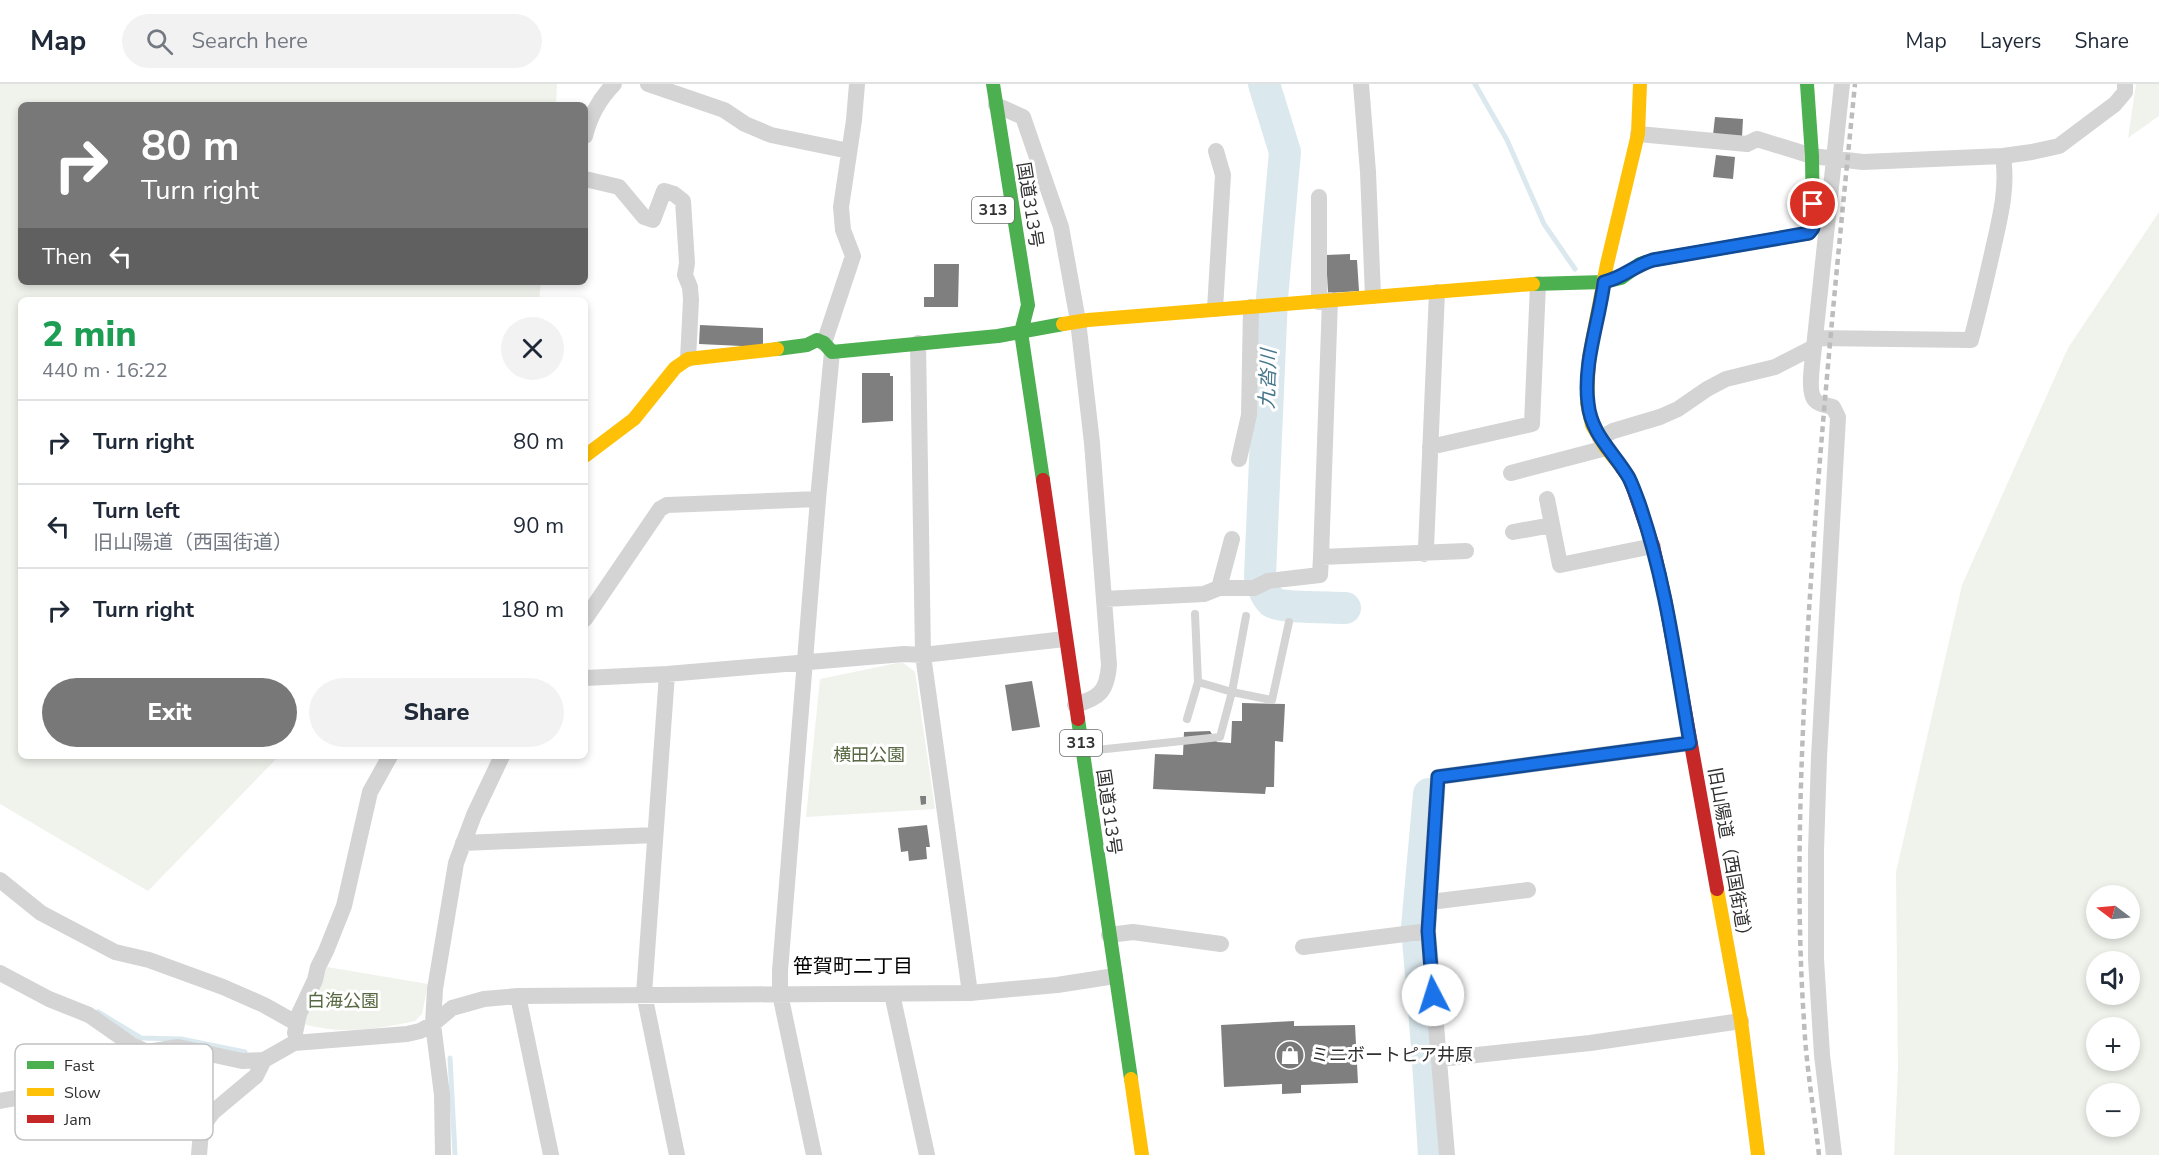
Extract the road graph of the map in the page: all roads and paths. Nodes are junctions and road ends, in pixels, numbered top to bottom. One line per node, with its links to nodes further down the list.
1 (614, 84): 11 (street)
2 (648, 84): 13 (street)
3 (857, 84): 13 (street)
4 (993, 84): 10 (main road, 国道313号 / 313)
5 (1362, 84): 23 (street)
6 (1640, 84): 12 (main road, 旧山陽道（西国街道）)
7 (1807, 84): 15 (main road)
8 (1842, 84): 17 (street)
9 (2125, 84): 16 (street)
10 (996, 105): 28 (street); 29 (main road, 国道313号 / 313)
11 (588, 125)
12 (1638, 134): 15 (street); 20 (main road, 旧山陽道（西国街道）)
13 (849, 151): 32 (street)
14 (1216, 151): 26 (street)
15 (1812, 156): 17 (street); 20 (main road)
16 (2003, 156): 17 (street); 31 (street)
17 (1834, 160): 31 (street)
18 (588, 180): 33 (street)
19 (1319, 197): 24 (street)
20 (1604, 282): 21 (main road); 34 (main road, 旧山陽道（西国街道）)
21 (1538, 284): 22 (main road); 35 (street)
22 (1437, 292): 23 (main road); 35 (street)
23 (1373, 296): 24 (main road)
24 (1325, 301): 25 (main road); 47 (street)
25 (1265, 305): 26 (main road); 37 (street)
26 (1215, 309): 28 (main road)
27 (1008, 313): 29 (main road, 国道313号 / 313)
28 (1078, 321): 29 (main road); 49 (street)
29 (1021, 332): 30 (main road); 54 (main road, 国道313号 / 313)
30 (918, 343): 32 (main road); 55 (street)
31 (1815, 343): 34 (street); 104 (street)
32 (828, 347): 33 (main road); 39 (street)
33 (688, 358): 36 (main road)
34 (1603, 443): 38 (street); 44 (main road, 旧山陽道（西国街道）)
35 (1430, 447): 46 (street)
36 (588, 454)
37 (1239, 459)
38 (1511, 473)
39 (818, 499): 51 (street); 56 (street)
40 (1547, 499): 41 (street)
41 (1552, 525): 42 (street); 44 (street)
42 (1513, 532)
43 (1232, 539): 48 (street)
44 (1653, 546): 63 (main road, 旧山陽道（西国街道）)
45 (1466, 551): 46 (street)
46 (1424, 554): 47 (street)
47 (1321, 557): 48 (street)
48 (1219, 588): 49 (street)
49 (1104, 599): 61 (street)
50 (1195, 614): 59 (lane)
51 (588, 615)
52 (1246, 616): 60 (lane)
53 (1289, 622): 60 (lane)
54 (1065, 639): 55 (street); 61 (main road, 国道313号 / 313)
55 (923, 655): 56 (street); 78 (street)
56 (806, 662): 57 (street); 80 (street)
57 (668, 674): 58 (street); 67 (street)
58 (588, 678)
59 (1198, 682): 60 (lane); 62 (lane)
60 (1232, 692): 64 (lane)
61 (1075, 705): 64 (main road, 国道313号 / 313)
62 (1187, 719)
63 (1690, 743): 71 (street); 83 (main road, 旧山陽道（西国街道）)
64 (1083, 752): 73 (main road, 国道313号 / 313)
65 (388, 759): 84 (street)
66 (501, 759): 68 (street)
67 (655, 835): 68 (street); 79 (street)
68 (463, 843): 85 (street)
69 (0, 880): 84 (street)
70 (1528, 890): 71 (street)
71 (1430, 902): 72 (street)
72 (1428, 931): 75 (street); 89 (street)
73 (1108, 935): 74 (street); 77 (main road, 国道313号 / 313)
74 (1221, 944)
75 (1303, 947)
76 (0, 973): 87 (street)
77 (1114, 976): 78 (street); 101 (main road, 国道313号 / 313)
78 (970, 993): 81 (street)
79 (644, 994): 80 (street); 82 (street); 98 (street)
80 (780, 994): 81 (street); 99 (street)
81 (892, 994): 100 (street)
82 (518, 996): 85 (street); 97 (street)
83 (1741, 1021): 89 (street); 103 (main road, 旧山陽道（西国街道）)
84 (296, 1023): 86 (street)
85 (433, 1024): 86 (street); 96 (street)
86 (294, 1043): 90 (street)
87 (131, 1044)
88 (213, 1055): 90 (street)
89 (1439, 1059): 102 (street)
90 (264, 1060): 93 (street)
91 (15, 1098): 92 (street)
92 (0, 1101)
93 (213, 1112)
94 (200, 1140): 95 (street)
95 (199, 1155)
96 (443, 1155)
97 (551, 1155)
98 (677, 1155)
99 (814, 1155)
100 (927, 1155)
101 (1142, 1155)
102 (1443, 1155)
103 (1758, 1155)
104 (1834, 1155)

